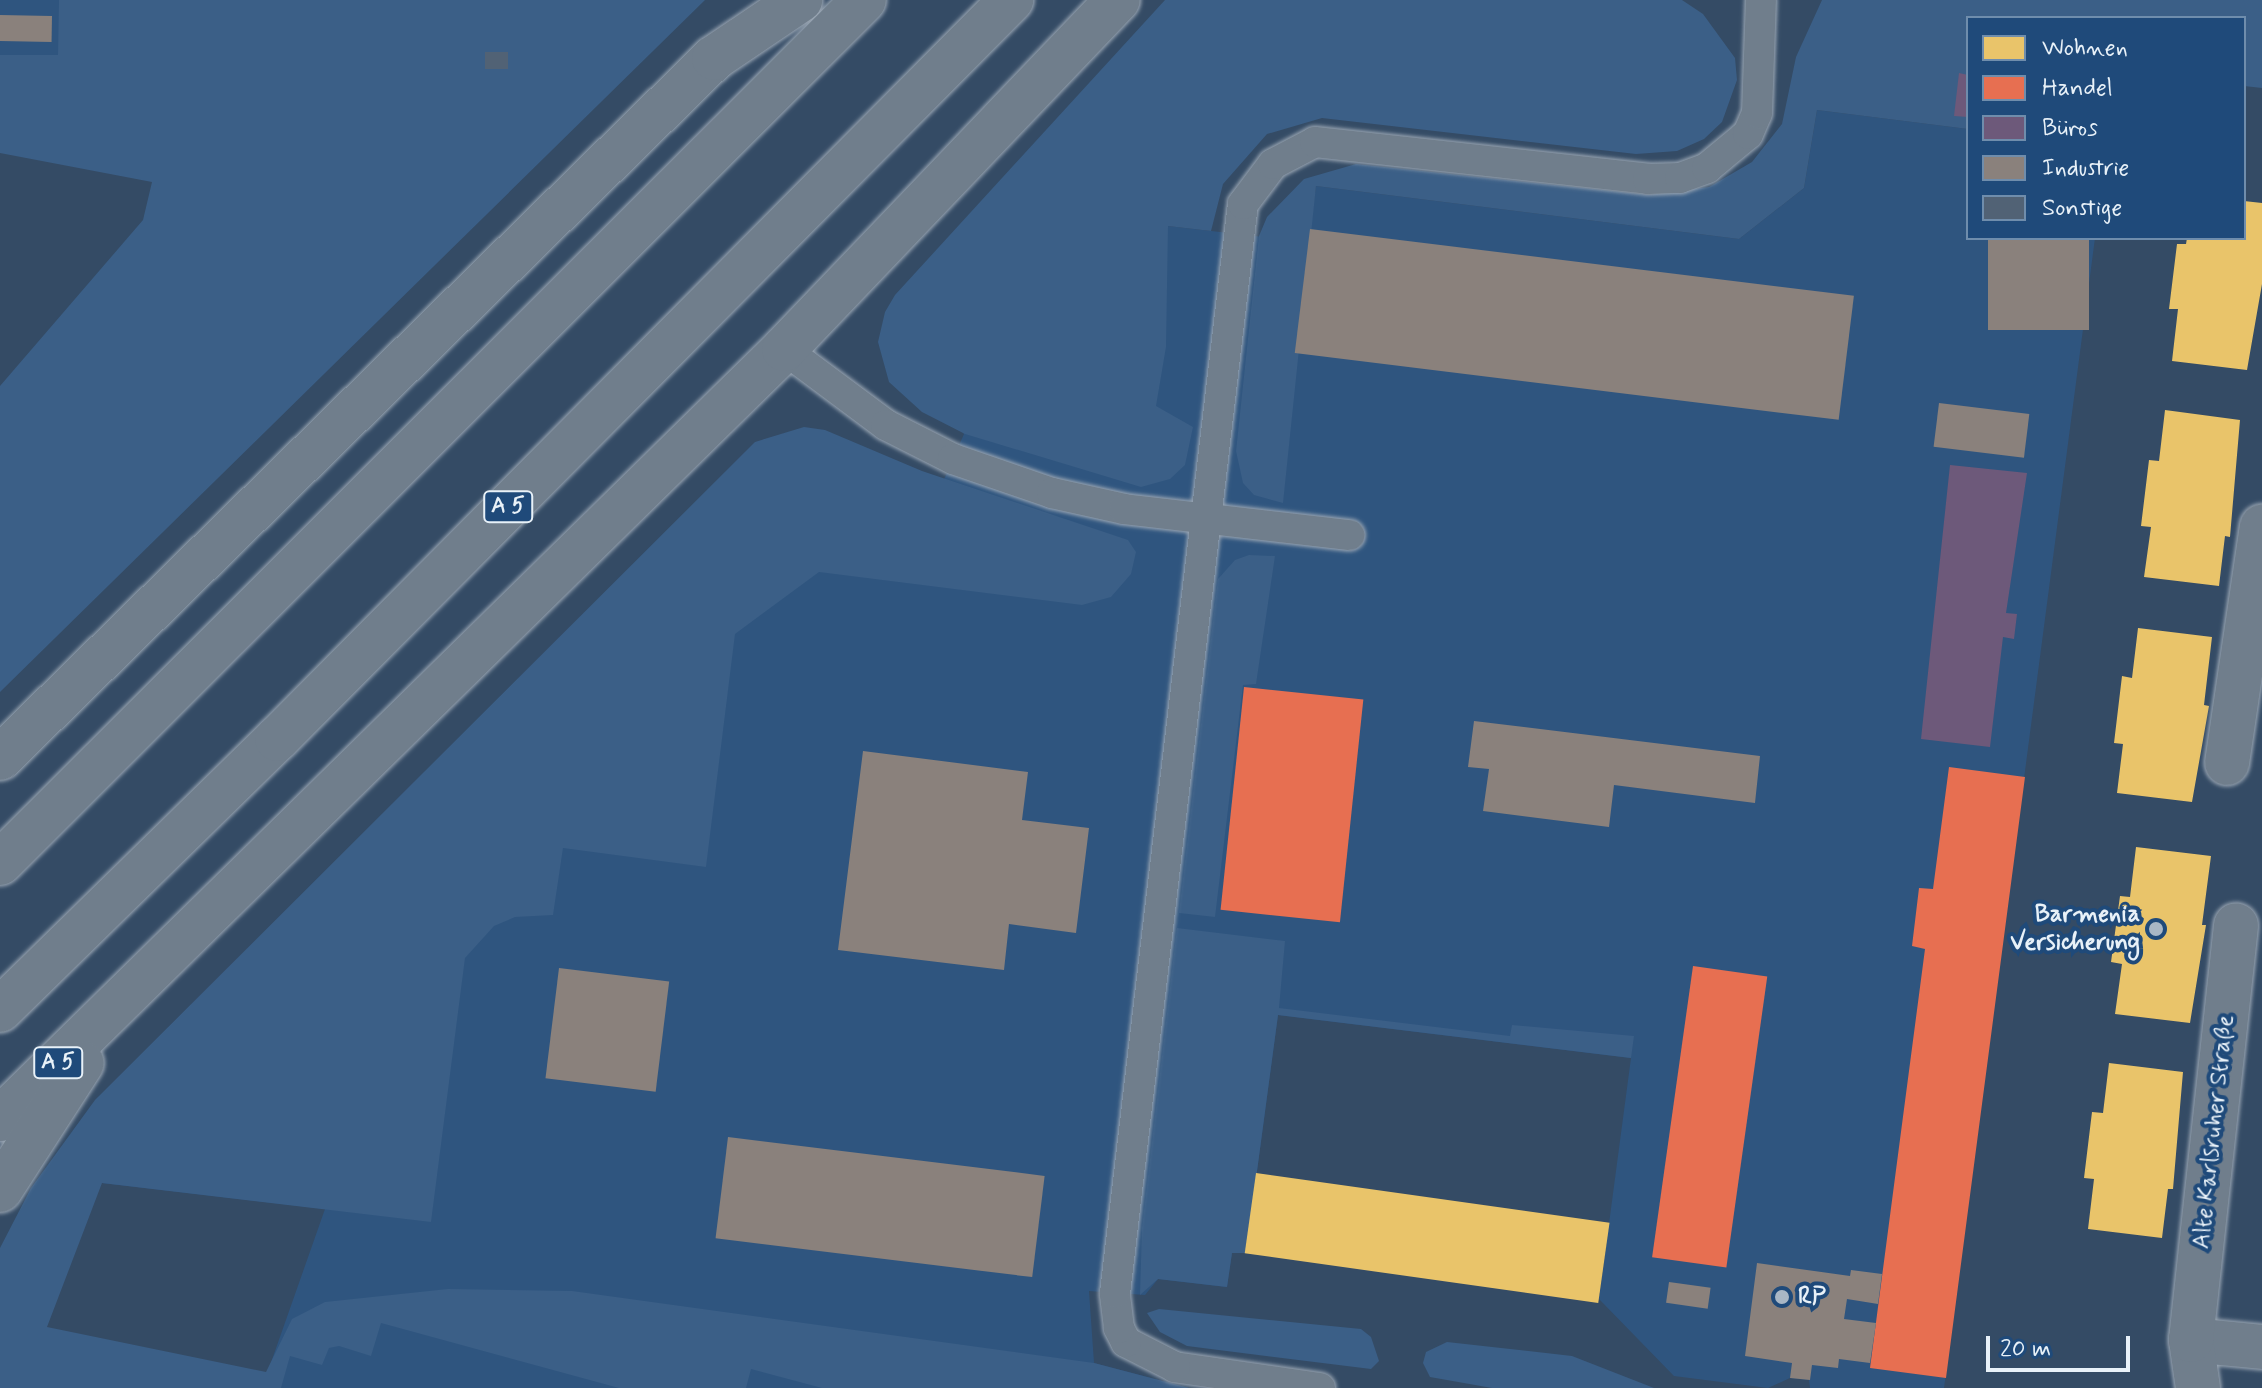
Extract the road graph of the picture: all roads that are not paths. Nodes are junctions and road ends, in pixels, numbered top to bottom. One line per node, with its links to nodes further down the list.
1 (800, 0): 10 (main road)
2 (864, 0): 12 (main road)
3 (1011, 0): 15 (main road, A 5)
4 (1118, 0): 6 (main road, A 5)
5 (1761, 0): 7 (lane)
6 (784, 349): 7 (lane); 14 (main road, A 5)
7 (1204, 518): 9 (lane); 20 (lane)
8 (2262, 527): 11 (main road)
9 (1350, 535)
10 (0, 758)
11 (2227, 763)
12 (0, 863)
13 (2236, 925): 18 (main road, Alte Karlsruher Straße)
14 (117, 1007): 16 (main road, A 5); 17 (main road)
15 (0, 1010)
16 (0, 1119)
17 (0, 1190)
18 (2191, 1340): 19 (main road); 21 (main road, Alte Karlsruher Straße)
19 (2262, 1347)
20 (1320, 1388)
21 (2198, 1388)

